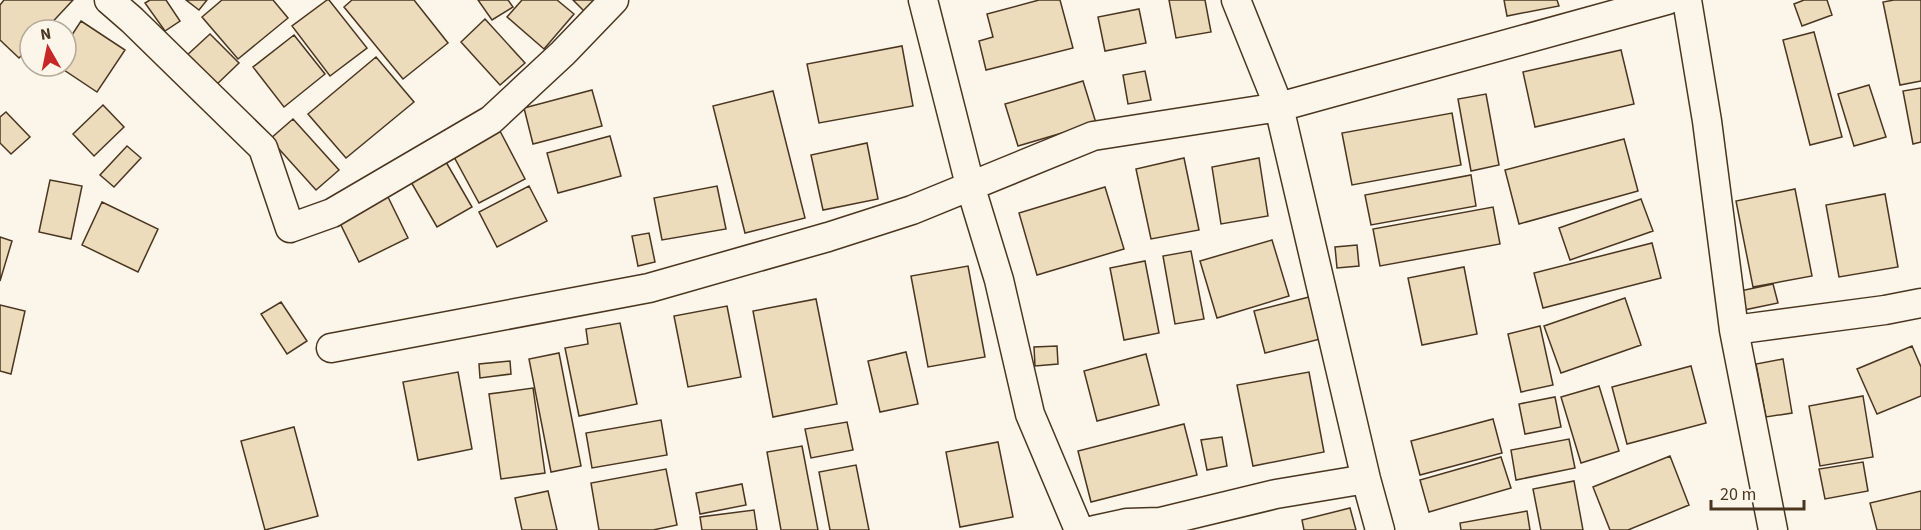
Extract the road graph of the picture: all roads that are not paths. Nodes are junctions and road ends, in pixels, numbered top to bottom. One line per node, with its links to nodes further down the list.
1 (109, 0): 2 (street)
2 (614, 0)
3 (922, 0): 8 (street)
4 (1236, 0): 7 (street)
5 (1667, 0): 7 (street)
6 (1687, 0): 10 (street)
7 (1279, 107): 8 (street); 12 (street)
8 (970, 185): 11 (street); 13 (street)
9 (1921, 303): 10 (street)
10 (1734, 330): 16 (street)
11 (331, 348)
12 (1366, 478): 14 (street); 15 (street)
13 (1079, 530)
14 (1095, 530)
15 (1380, 530)
16 (1773, 530)

